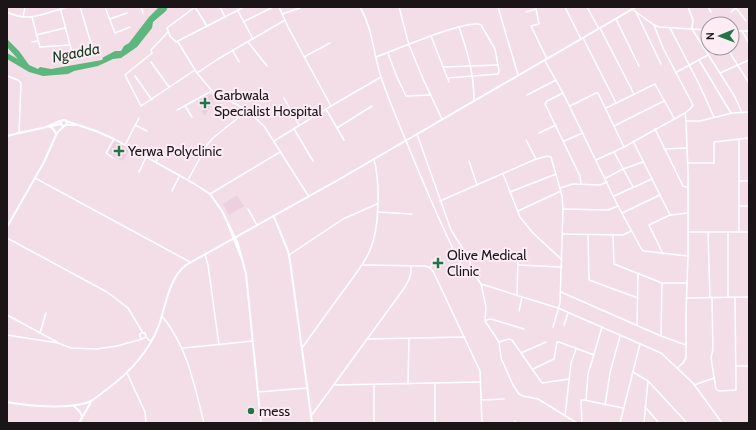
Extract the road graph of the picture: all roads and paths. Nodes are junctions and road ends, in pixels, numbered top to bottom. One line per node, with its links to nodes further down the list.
1 (25, 7): 33 (street)
2 (67, 7): 20 (street)
3 (80, 7): 66 (street)
4 (105, 7): 35 (street)
5 (141, 7): 30 (street)
6 (195, 7): 41 (street); 51 (street)
7 (220, 7): 32 (street)
8 (244, 7): 23 (street)
9 (272, 7): 39 (street)
10 (279, 7): 31 (street)
11 (360, 7): 73 (street)
12 (399, 7): 63 (street)
13 (498, 7): 91 (street)
14 (565, 7): 55 (street)
15 (587, 7): 46 (street)
16 (636, 7): 22 (street)
17 (688, 7): 47 (street)
18 (708, 7): 27 (street)
19 (737, 7): 28 (street); 38 (street)
20 (60, 8): 34 (street); 44 (street)
21 (300, 8): 31 (street)
22 (632, 9): 26 (street); 36 (street)
23 (238, 11): 32 (street); 39 (street)
24 (7, 12): 33 (street)
25 (526, 12): 74 (street)
26 (636, 12): 40 (street); 79 (street)
27 (711, 12)
28 (731, 12)
29 (128, 13): 35 (street)
30 (143, 13)
31 (282, 14): 37 (street)
32 (225, 16): 41 (street)
33 (23, 17): 34 (street)
34 (32, 18): 52 (street)
35 (110, 19): 42 (street)
36 (616, 19): 46 (street); 85 (street)
37 (285, 20): 54 (street); 72 (street)
38 (746, 21)
39 (243, 22): 54 (street)
40 (654, 25): 45 (street); 88 (street)
41 (206, 26): 57 (street)
42 (130, 27)
43 (459, 27): 53 (street); 80 (street); 84 (street)
44 (66, 28): 52 (street); 64 (street)
45 (670, 28): 47 (street); 81 (street)
46 (599, 29): 55 (street); 103 (street)
47 (692, 29): 48 (street); 60 (street)
48 (700, 30)
49 (742, 31): 50 (street); 62 (street)
50 (749, 31)
51 (168, 32): 57 (street); 107 (street)
52 (36, 35): 56 (street)
53 (431, 36): 63 (street); 86 (street)
54 (253, 39): 59 (street)
55 (582, 39): 74 (street); 110 (street)
56 (38, 41): 58 (street); 64 (street)
57 (178, 41): 87 (street)
58 (32, 42)
59 (248, 42): 65 (street); 83 (street)
60 (700, 42)
61 (330, 43): 72 (street)
62 (749, 43)
63 (408, 45): 67 (street); 104 (street)
64 (70, 46): 68 (street)
65 (233, 51): 78 (street); 89 (street)
66 (94, 52)
67 (388, 53): 73 (street); 104 (street)
68 (73, 56)
69 (706, 56): 75 (street)
70 (709, 56): 90 (street)
71 (732, 56): 82 (street)
72 (304, 57): 112 (street)
73 (376, 57): 94 (street)
74 (546, 60): 91 (street); 97 (street)
75 (699, 60): 81 (street); 121 (street)
76 (749, 60): 82 (street)
77 (151, 62): 100 (street)
78 (240, 62)
79 (661, 64)
80 (498, 65): 84 (street); 95 (street)
81 (689, 65): 88 (street); 124 (street)
82 (738, 65): 90 (street); 99 (street)
83 (266, 66)
84 (471, 66): 86 (street); 95 (street)
85 (640, 66)
86 (443, 67): 96 (street)
87 (195, 70): 89 (street); 100 (street)
88 (675, 72): 120 (street)
89 (197, 73): 101 (street)
90 (720, 73): 122 (street)
91 (518, 75): 108 (street)
92 (7, 76): 142 (street)
93 (136, 76): 107 (street)
94 (381, 77): 112 (street); 152 (street)
95 (473, 77): 96 (street); 108 (street)
96 (448, 78): 98 (street)
97 (556, 80): 102 (street); 105 (street)
98 (449, 82)
99 (749, 83)
100 (169, 87): 107 (street)
101 (211, 91): 111 (street); 116 (street)
102 (563, 93): 114 (street); 134 (street)
103 (634, 94): 109 (street); 110 (street)
104 (430, 95): 127 (street)
105 (527, 95)
106 (284, 98): 133 (street)
107 (152, 100)
108 (474, 101): 127 (street)
109 (665, 101): 126 (street); 135 (street)
110 (616, 103): 115 (street)
111 (185, 106): 118 (street); 123 (street)
112 (331, 106): 117 (street)
113 (372, 106): 138 (street)
114 (570, 106): 115 (street); 144 (street)
115 (606, 108): 135 (street)
116 (245, 109): 154 (street); 182 (street)
117 (326, 109): 133 (street); 138 (street)
118 (177, 110)
119 (749, 112): 122 (street)
120 (684, 113): 126 (street); 129 (street)
121 (732, 113): 122 (street); 124 (street)
122 (742, 113)
123 (192, 117)
124 (714, 117): 129 (street)
125 (139, 118): 132 (street)
126 (674, 118): 140 (street)
127 (442, 119): 145 (street)
128 (66, 121): 130 (street); 130 (street); 131 (street)
129 (686, 121): 159 (street)
130 (62, 124): 131 (street); 136 (street); 137 (street); 147 (street)
131 (78, 125): 149 (street)
132 (135, 125): 141 (street); 157 (street)
133 (299, 125): 139 (street)
134 (556, 125): 143 (street); 155 (street)
135 (614, 126): 158 (street)
136 (45, 127): 137 (street); 142 (street)
137 (50, 127): 147 (street)
138 (337, 128): 151 (street)
139 (294, 129): 154 (street); 169 (street)
140 (655, 129): 156 (street); 161 (street)
141 (147, 131)
142 (19, 132): 146 (street)
143 (539, 133)
144 (583, 133): 155 (street); 168 (street)
145 (416, 134): 152 (street); 198 (street)
146 (7, 136)
147 (56, 136): 179 (street)
148 (749, 138): 150 (street)
149 (114, 139): 157 (street); 165 (street)
150 (739, 139): 173 (street); 183 (street)
151 (344, 140)
152 (405, 140): 166 (street); 234 (street)
153 (526, 140): 167 (street)
154 (274, 141): 162 (street)
155 (564, 141): 186 (street)
156 (633, 141): 158 (street); 172 (street)
157 (125, 145): 164 (street)
158 (624, 147): 163 (street)
159 (686, 148): 161 (street); 173 (street)
160 (163, 149): 171 (street)
161 (664, 149): 189 (street)
162 (281, 152): 194 (street); 197 (street)
163 (614, 152): 168 (street); 174 (street)
164 (146, 157): 171 (street); 175 (street)
165 (113, 158)
166 (374, 159): 197 (street); 199 (street)
167 (536, 159): 176 (street); 177 (street)
168 (596, 160): 180 (street)
169 (313, 161)
170 (469, 161): 187 (street)
171 (156, 162): 178 (street)
172 (643, 162): 174 (street); 181 (street)
173 (688, 163): 189 (street)
174 (623, 169): 180 (street); 188 (street)
175 (139, 172)
176 (503, 174): 187 (street); 192 (street)
177 (556, 174): 190 (street); 192 (street)
178 (180, 175): 182 (street); 191 (street)
179 (35, 178): 213 (street); 232 (street)
180 (606, 178): 185 (street)
181 (652, 179): 188 (street); 195 (street)
182 (188, 180): 194 (street)
183 (739, 181): 184 (street); 201 (street)
184 (749, 181)
185 (608, 182): 186 (street); 196 (street)
186 (581, 184): 190 (street)
187 (477, 185): 198 (street)
188 (633, 187): 196 (street)
189 (687, 187): 208 (street)
190 (560, 188): 193 (street)
191 (172, 191)
192 (510, 192): 205 (street)
193 (561, 192): 204 (street); 205 (street)
194 (210, 194): 223 (street)
195 (660, 195): 207 (street); 210 (street)
196 (614, 196): 200 (street)
197 (309, 197): 211 (street)
198 (440, 201): 242 (street)
199 (377, 204): 206 (street); 227 (street)
200 (618, 206): 204 (street); 207 (street)
201 (739, 206): 202 (street); 218 (street)
202 (749, 206)
203 (248, 209): 212 (street)
204 (563, 209): 220 (street)
205 (518, 211): 231 (street)
206 (377, 212): 209 (street); 233 (street)
207 (622, 213): 214 (street)
208 (688, 213): 210 (street); 215 (street)
209 (412, 214)
210 (670, 215): 226 (street)
211 (274, 216): 212 (street); 227 (street)
212 (257, 225): 223 (street)
213 (7, 227)
214 (632, 231): 222 (street); 226 (street)
215 (688, 232): 216 (street); 228 (street)
216 (708, 232): 217 (street); 246 (street)
217 (728, 232): 218 (street); 247 (street)
218 (739, 232): 219 (street)
219 (749, 232)
220 (562, 234): 221 (street); 231 (street)
221 (588, 234): 222 (street); 250 (street)
222 (613, 235): 239 (street)
223 (234, 237): 225 (street); 277 (street)
224 (7, 238): 261 (street)
225 (205, 254): 232 (street); 283 (street)
226 (663, 254): 228 (street)
227 (289, 255): 286 (street)
228 (688, 256): 241 (street)
229 (518, 258): 235 (street)
230 (435, 259): 238 (street)
231 (562, 260): 237 (street)
232 (191, 262): 257 (street)
233 (363, 265): 236 (street); 286 (street)
234 (461, 265)
235 (518, 265): 237 (street); 244 (street)
236 (411, 266): 238 (street); 275 (street)
237 (562, 267): 243 (street)
238 (430, 268): 271 (street)
239 (638, 274): 240 (street); 250 (street)
240 (662, 283): 241 (street); 270 (street)
241 (687, 283): 251 (street)
242 (481, 284): 244 (street); 258 (street)
243 (561, 292): 252 (street); 260 (street)
244 (517, 295): 245 (street)
245 (522, 297): 252 (street); 253 (street)
246 (711, 297): 247 (street); 251 (street); 296 (street)
247 (728, 297): 248 (street)
248 (736, 297): 249 (street); 290 (street)
249 (749, 297)
250 (638, 298): 260 (street)
251 (686, 298): 284 (street)
252 (558, 308): 255 (street); 262 (street)
253 (519, 311)
254 (46, 313): 266 (street)
255 (568, 313): 259 (street); 263 (street)
256 (7, 315): 266 (street)
257 (162, 316): 278 (street); 285 (street)
258 (485, 321): 264 (street); 279 (street)
259 (564, 325)
260 (637, 325): 270 (street)
261 (139, 326): 265 (street); 268 (street)
262 (553, 327)
263 (602, 327): 269 (street); 289 (street)
264 (524, 329)
265 (143, 332): 268 (street); 272 (street)
266 (40, 333): 281 (street)
267 (7, 335): 281 (street)
268 (140, 335): 274 (street); 276 (street)
269 (620, 336): 282 (street); 312 (street)
270 (661, 336): 284 (street)
271 (465, 337): 273 (street); 299 (street)
272 (146, 338): 274 (street); 278 (street)
273 (409, 338): 275 (street); 300 (street)
274 (142, 339): 276 (street)
275 (368, 339): 302 (street)
276 (136, 340): 281 (street)
277 (253, 341): 283 (street); 306 (street)
278 (151, 342): 295 (street)
279 (499, 342): 288 (street); 317 (street)
280 (546, 342): 288 (street)
281 (58, 343)
282 (640, 344): 292 (street); 294 (street)
283 (219, 345): 285 (street)
284 (686, 345): 292 (street)
285 (183, 348): 321 (street)
286 (302, 348): 305 (street)
287 (576, 349): 289 (street); 293 (street); 297 (street)
288 (521, 353): 293 (street)
289 (594, 355): 309 (street)
290 (736, 366): 291 (street); 296 (street)
291 (749, 366)
292 (677, 368): 304 (street)
293 (532, 369): 297 (street)
294 (633, 372): 298 (street); 315 (street)
295 (127, 373): 310 (street); 319 (street)
296 (714, 378): 304 (street)
297 (569, 379): 317 (street)
298 (648, 381): 314 (street); 332 (street)
299 (481, 382): 301 (street); 308 (street)
300 (408, 384): 301 (street); 303 (street)
301 (435, 384): 325 (street)
302 (334, 385): 303 (street); 316 (street)
303 (374, 385): 324 (street)
304 (694, 385): 333 (street)
305 (308, 388): 306 (street); 316 (street)
306 (258, 392): 322 (street)
307 (504, 399): 308 (street)
308 (481, 400): 326 (street)
309 (586, 400): 312 (street); 328 (street)
310 (92, 401): 313 (street); 318 (street)
311 (7, 402): 313 (street)
312 (605, 405): 315 (street)
313 (74, 406): 318 (street)
314 (645, 407): 330 (street); 331 (street)
315 (623, 408): 329 (street)
316 (311, 416): 323 (street)
317 (566, 416): 327 (street)
318 (82, 417): 320 (street)
319 (147, 422)
320 (79, 423)
321 (204, 423)
322 (261, 423)
323 (312, 423)
324 (374, 423)
325 (435, 423)
326 (482, 423)
327 (577, 423)
328 (582, 423)
329 (620, 423)
330 (644, 423)
331 (659, 423)
332 (687, 423)
333 (722, 423)

